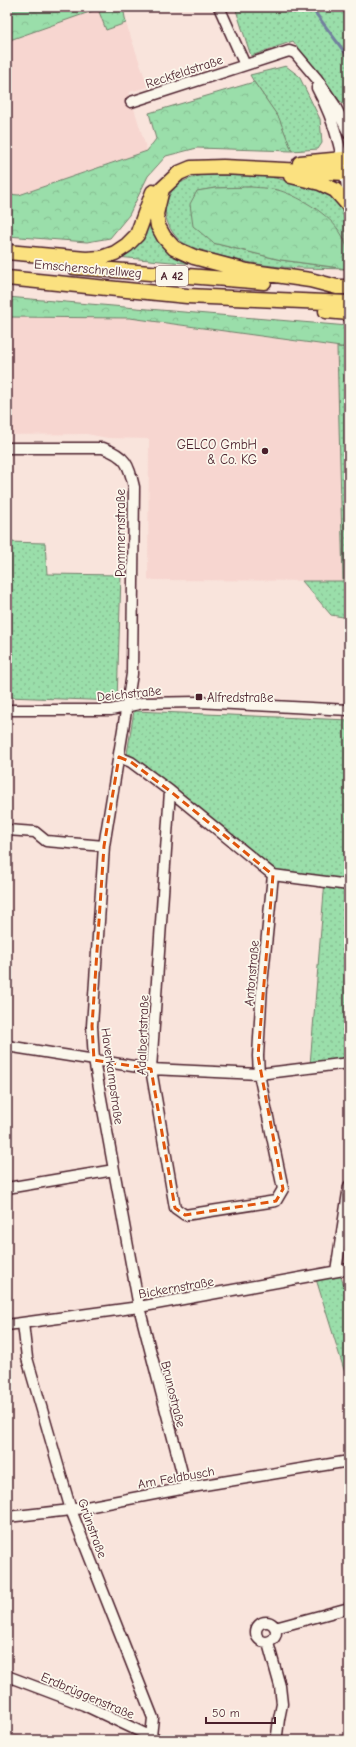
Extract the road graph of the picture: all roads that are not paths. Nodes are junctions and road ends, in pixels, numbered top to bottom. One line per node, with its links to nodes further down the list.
1 (219, 7): 2 (street, Reckfeldstraße)
2 (245, 66): 3 (street, Reckfeldstraße); 4 (street, Reckfeldstraße)
3 (305, 66): 5 (street, Reckfeldstraße); 6 (street, Reckfeldstraße)
4 (131, 102)
5 (349, 134)
6 (347, 166): 7 (highway); 8 (street, Reckfeldstraße); 10 (highway)
7 (270, 169): 9 (highway); 13 (highway)
8 (349, 201)
9 (349, 206)
10 (7, 252)
11 (7, 260): 13 (highway, Emscherschnellweg / A 42)
12 (7, 278): 14 (highway, Emscherschnellweg / A 42)
13 (343, 287)
14 (343, 308)
15 (7, 448): 16 (street, Pommernstraße)
16 (127, 706): 17 (street, Deichstraße); 18 (street, Deichstraße); 19 (street, Haverkampstraße)
17 (7, 710)
18 (349, 710)
19 (119, 757): 20 (street); 22 (street, Haverkampstraße)
20 (170, 791): 23 (street); 28 (street, Adalbertstraße)
21 (7, 830): 22 (street)
22 (104, 846): 26 (street, Haverkampstraße)
23 (274, 876): 24 (street); 29 (street, Antonstraße)
24 (349, 885)
25 (7, 1046): 26 (street)
26 (94, 1060): 28 (street); 30 (street, Haverkampstraße)
27 (349, 1063): 29 (street)
28 (151, 1069): 29 (street); 33 (street, Adalbertstraße)
29 (260, 1074): 33 (street, Antonstraße)
30 (114, 1170): 32 (street); 36 (street, Haverkampstraße)
31 (349, 1186): 35 (street)
32 (7, 1188)
33 (283, 1189)
34 (349, 1269): 35 (street, Bickernstraße)
35 (336, 1271): 36 (street, Bickernstraße)
36 (139, 1307): 37 (street, Bickernstraße); 40 (street, Brunostraße)
37 (23, 1323): 38 (street, Bickernstraße); 41 (street, Grünstraße)
38 (7, 1326)
39 (349, 1461): 40 (street, Am Feldbusch)
40 (186, 1488): 41 (street, Am Feldbusch)
41 (72, 1510): 42 (street, Am Feldbusch); 47 (street, Grünstraße)
42 (7, 1517)
43 (349, 1608): 44 (street)
44 (275, 1628): 45 (street); 45 (street)
45 (268, 1642): 48 (street)
46 (7, 1676): 47 (street, Erdbrüggenstraße)
47 (154, 1738)
48 (275, 1740)

